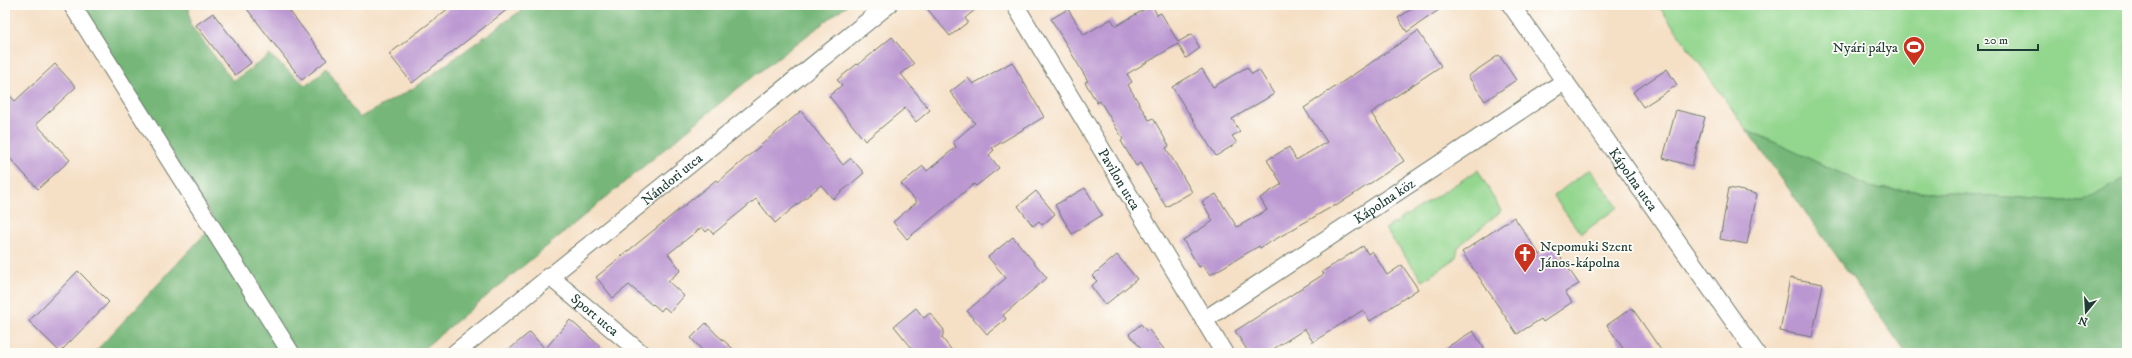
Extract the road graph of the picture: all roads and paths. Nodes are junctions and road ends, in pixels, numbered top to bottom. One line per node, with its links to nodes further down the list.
1 (72, 5): 8 (street)
2 (888, 5): 6 (street, Nándori utca)
3 (1015, 5): 7 (street, Pavilon utca)
4 (1511, 5): 5 (street, Kápolna utca)
5 (1565, 81): 7 (street, Kápolna köz); 12 (street, Kápolna utca)
6 (549, 276): 9 (street, Nándori utca); 10 (street, Sport utca)
7 (1204, 320): 11 (street, Pavilon utca)
8 (291, 353)
9 (455, 353)
10 (641, 353)
11 (1224, 353)
12 (1756, 353)

